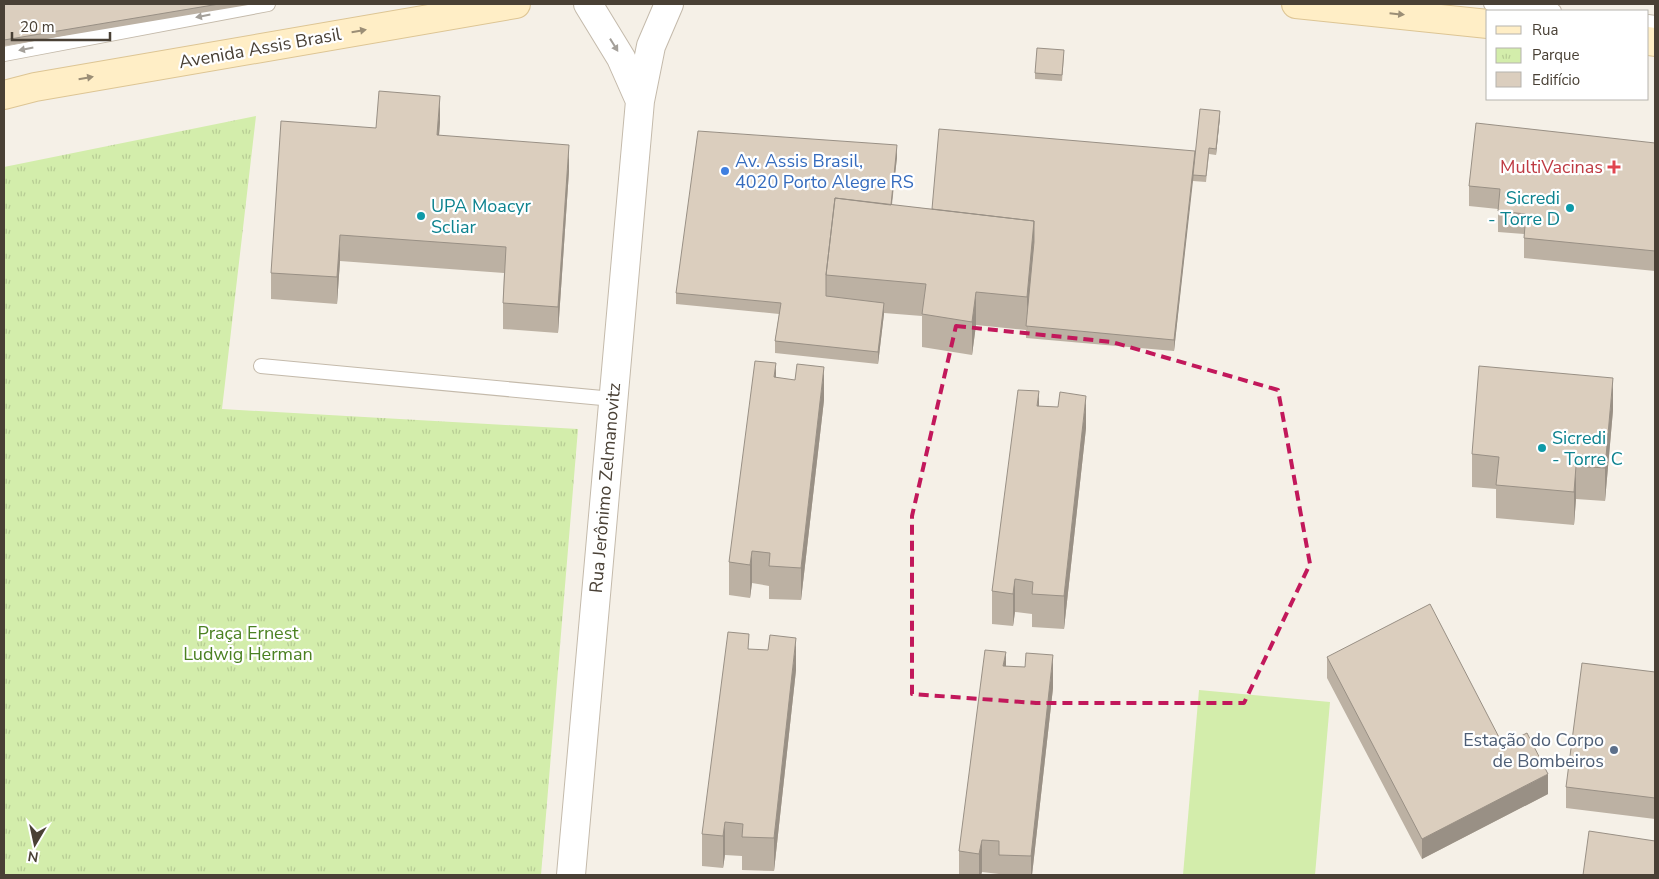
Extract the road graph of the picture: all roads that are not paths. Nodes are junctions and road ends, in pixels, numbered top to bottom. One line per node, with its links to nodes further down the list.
1 (268, 4): 9 (lane, one-way to 9)
2 (516, 4): 10 (main road, Avenida Assis Brasil, one-way to 2)
3 (588, 4): 11 (street, Rua Jerônimo Zelmanovitz, one-way to 11)
4 (669, 4): 11 (street, Rua Jerônimo Zelmanovitz)
5 (1296, 4): 8 (main road, one-way to 8)
6 (1491, 4): 7 (lane)
7 (1545, 10)
8 (1486, 24)
9 (4, 54)
10 (4, 95)
11 (640, 101): 13 (street, Rua Jerônimo Zelmanovitz)
12 (261, 366): 13 (lane)
13 (613, 399): 14 (street, Rua Jerônimo Zelmanovitz)
14 (571, 875)

